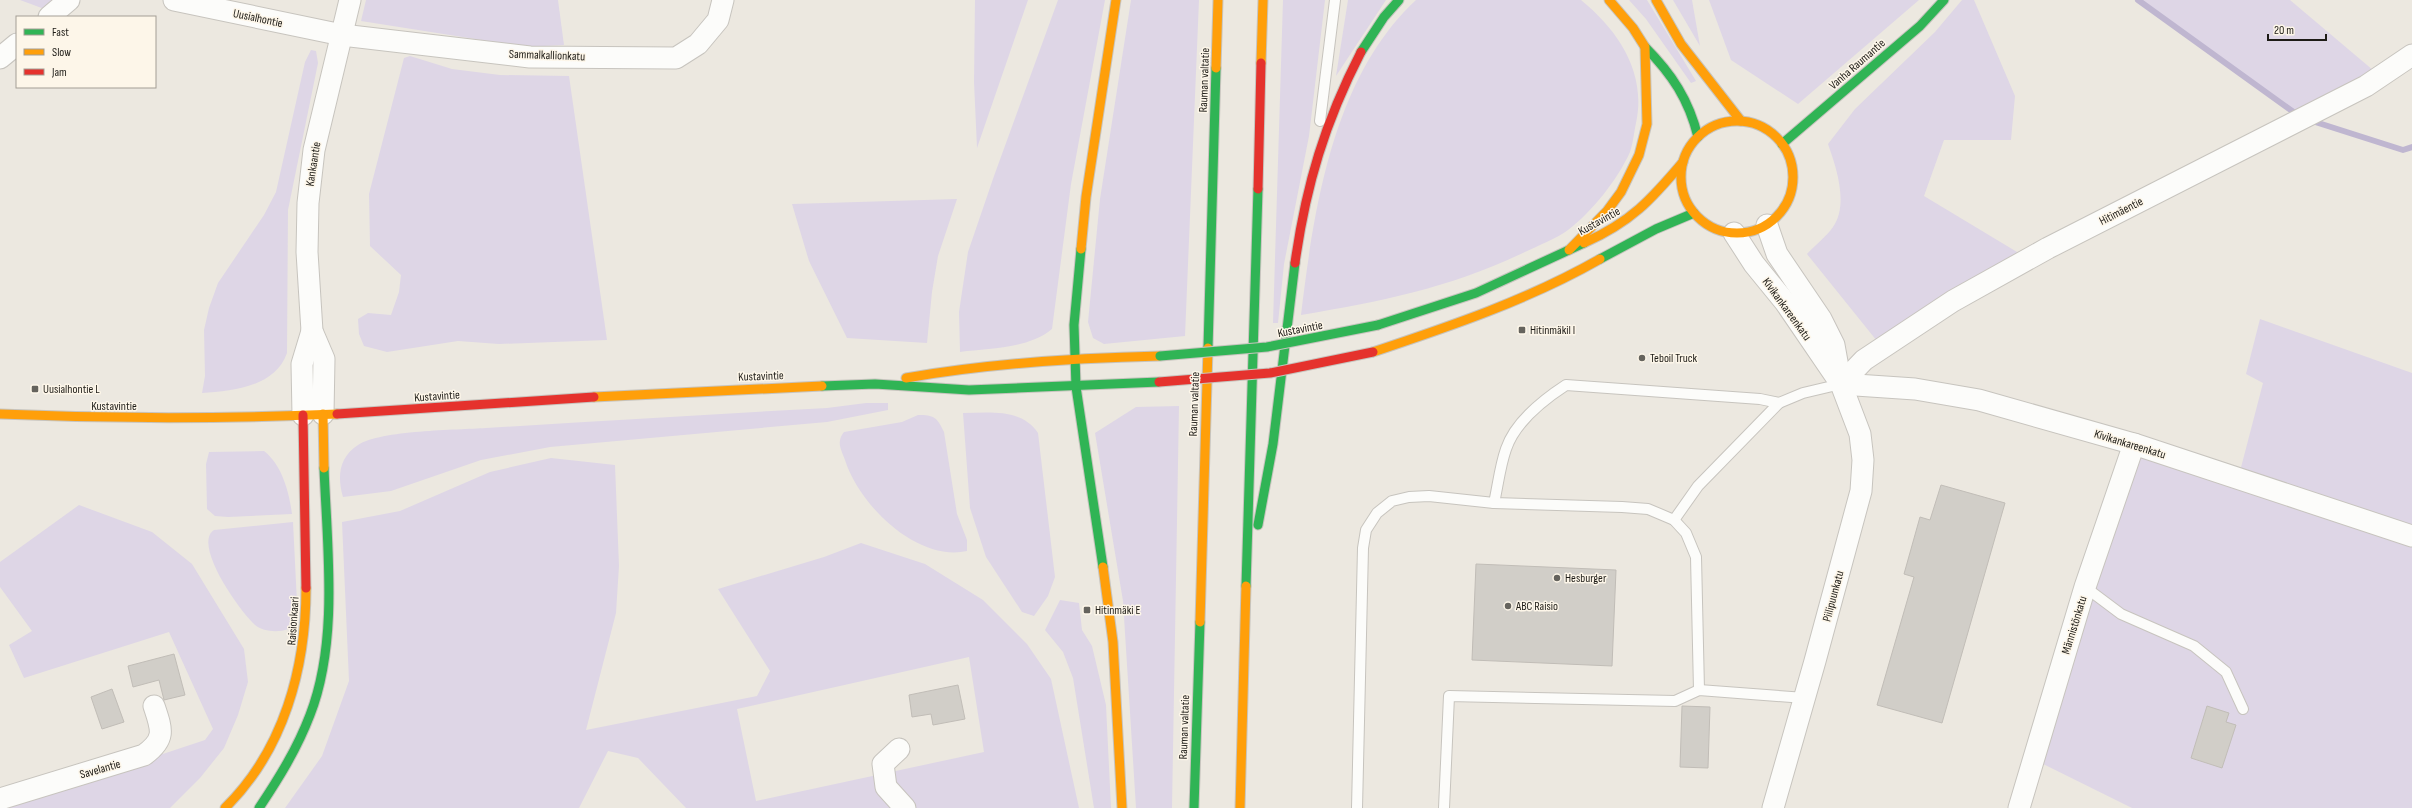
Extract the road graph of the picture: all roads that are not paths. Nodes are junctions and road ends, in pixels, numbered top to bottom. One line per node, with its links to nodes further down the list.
1 (69, 0): 13 (street)
2 (174, 0): 14 (street, Uusialhontie)
3 (350, 0): 14 (street, Kankaantie)
4 (722, 0): 14 (street, Sammalkallionkatu)
5 (1116, 0): 29 (main road)
6 (1218, 0): 53 (main road, Rauman valtatie)
7 (1263, 0): 42 (main road)
8 (1335, 0): 22 (lane)
9 (1399, 0): 22 (main road)
10 (1609, 0): 16 (main road)
11 (1656, 0): 19 (main road)
12 (1944, 0): 21 (main road, Vanha Raumantie)
13 (50, 16)
14 (342, 35): 28 (street, Kankaantie)
15 (16, 45): 18 (street)
16 (1645, 47): 20 (main road); 27 (main road)
17 (2412, 55): 31 (street, Hitimäentie)
18 (0, 58)
19 (1741, 121): 20 (main road); 21 (main road)
20 (1698, 137): 23 (main road)
21 (1782, 144): 25 (main road)
22 (1317, 152): 42 (main road)
23 (1683, 162): 24 (main road); 27 (main road, Kustavintie)
24 (1694, 213): 26 (main road); 32 (main road, Kustavintie, bridge)
25 (1767, 225): 26 (main road); 31 (street, Kivikankareenkatu)
26 (1734, 233): 31 (street, Kivikankareenkatu)
27 (1569, 250): 29 (main road, Kustavintie, bridge)
28 (312, 331): 35 (street, Kankaantie); 36 (street, Kankaantie)
29 (1075, 358): 30 (main road, Kustavintie); 32 (main road)
30 (875, 384): 32 (main road, Kustavintie); 35 (main road, Kustavintie)
31 (1840, 384): 33 (lane); 37 (street, Kivikankareenkatu); 44 (street, Piilipuunkatu)
32 (1076, 387): 52 (main road)
33 (1778, 403): 38 (lane); 39 (lane)
34 (0, 414): 36 (main road, Kustavintie)
35 (323, 414): 36 (main road, Kustavintie); 50 (main road)
36 (302, 415): 49 (main road, Raisionkaari)
37 (2134, 444): 40 (street, Kivikankareenkatu); 41 (street, Männistönkatu)
38 (1494, 503): 39 (lane); 55 (lane)
39 (1674, 520): 43 (lane)
40 (2412, 536)
41 (2085, 587): 46 (lane); 58 (street, Männistönkatu)
42 (1245, 593): 54 (main road)
43 (1699, 690): 44 (lane); 56 (lane)
44 (1805, 698): 57 (street, Piilipuunkatu)
45 (154, 706): 48 (street, Savelantie)
46 (2243, 709)
47 (899, 748): 51 (street)
48 (0, 799)
49 (225, 808)
50 (258, 808)
51 (905, 808)
52 (1122, 808)
53 (1194, 808)
54 (1240, 808)
55 (1357, 808)
56 (1444, 808)
57 (1773, 808)
58 (2019, 808)

